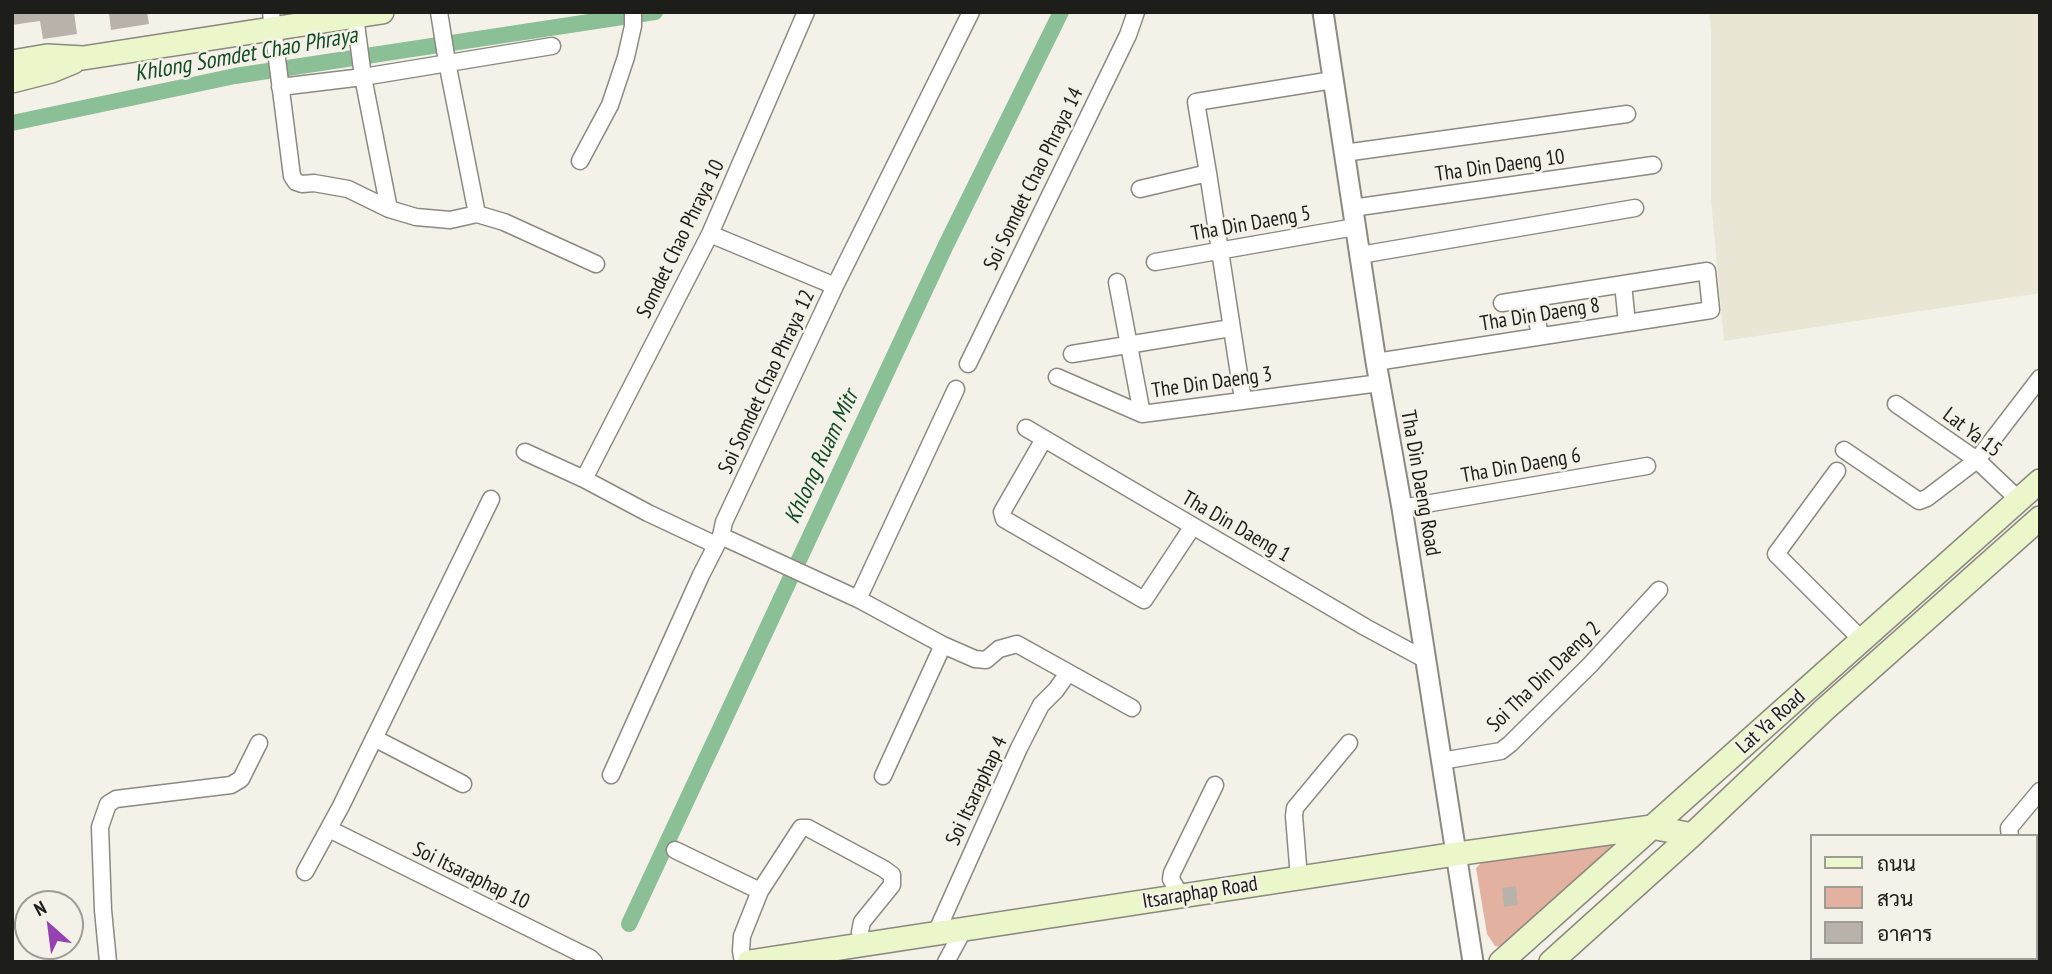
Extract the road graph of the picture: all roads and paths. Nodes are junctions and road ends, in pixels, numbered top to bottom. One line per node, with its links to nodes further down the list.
1 (382, 12): 6 (main road)
2 (806, 12): 28 (street, Somdet Chao Phraya 10)
3 (971, 12): 35 (street, Soi Somdet Chao Phraya 12)
4 (1136, 12): 44 (street, Soi Somdet Chao Phraya 14)
5 (1323, 12): 15 (street, Tha Din Daeng Road)
6 (355, 16): 9 (main road); 14 (street)
7 (440, 18): 11 (street)
8 (633, 19): 20 (street)
9 (273, 21): 12 (main road); 17 (street)
10 (552, 46): 11 (street)
11 (446, 57): 14 (street); 26 (street)
12 (83, 58): 13 (main road); 16 (main road)
13 (12, 62)
14 (363, 71): 17 (street); 25 (street)
15 (1333, 80): 19 (street, Tha Din Daeng Road); 22 (street)
16 (12, 81)
17 (279, 83): 25 (street)
18 (1627, 114): 19 (street)
19 (1344, 153): 27 (street, Tha Din Daeng Road)
20 (580, 161)
21 (1653, 165): 27 (street, Tha Din Daeng 10)
22 (1208, 173): 23 (street); 29 (street)
23 (1140, 189)
24 (1635, 208): 30 (street)
25 (389, 209): 26 (street)
26 (477, 214): 32 (street)
27 (1354, 218): 29 (street, Tha Din Daeng 5); 30 (street, Tha Din Daeng Road)
28 (710, 234): 35 (street); 59 (street, Somdet Chao Phraya 10)
29 (1220, 250): 31 (street, Tha Din Daeng 5); 39 (street)
30 (1360, 255): 43 (street, Tha Din Daeng Road)
31 (1155, 262)
32 (596, 264)
33 (1117, 282): 41 (street)
34 (1623, 284): 36 (street); 38 (street); 38 (street, Tha Din Daeng 8)
35 (835, 286): 66 (street, Soi Somdet Chao Phraya 12)
36 (1533, 298): 37 (street); 40 (street)
37 (1502, 303)
38 (1627, 323): 40 (street, Tha Din Daeng 8)
39 (1231, 328): 41 (street); 49 (street)
40 (1540, 336): 43 (street, Tha Din Daeng 8)
41 (1129, 343): 42 (street); 51 (street)
42 (1072, 354)
43 (1376, 362): 47 (street, Tha Din Daeng Road)
44 (968, 364)
45 (1057, 377): 51 (street, The Din Daeng 3)
46 (2040, 378): 56 (street)
47 (1380, 383): 49 (street, The Din Daeng 3); 63 (street, Tha Din Daeng Road)
48 (956, 389): 68 (street)
49 (1243, 400): 51 (street, The Din Daeng 3)
50 (1896, 404): 56 (street, Lat Ya 15)
51 (1142, 414)
52 (1026, 428): 53 (street, Tha Din Daeng 1)
53 (1044, 439): 65 (street, Tha Din Daeng 1); 65 (street)
54 (1844, 450): 56 (street)
55 (525, 452): 59 (street)
56 (1977, 460): 62 (street, Lat Ya 15)
57 (1647, 466): 63 (street, Tha Din Daeng 6)
58 (1837, 471): 69 (street)
59 (584, 479): 66 (street)
60 (2040, 481): 62 (main road, Lat Ya Road)
61 (491, 499): 74 (street)
62 (2019, 500): 69 (main road, Lat Ya Road)
63 (1402, 508): 71 (street, Tha Din Daeng Road)
64 (2040, 518): 86 (main road, Lat Ya Road)
65 (1193, 526): 71 (street, Tha Din Daeng 1)
66 (718, 540): 68 (street); 78 (street, Soi Somdet Chao Phraya 12)
67 (1659, 590): 77 (street, Soi Tha Din Daeng 2)
68 (858, 599): 70 (street)
69 (1862, 640): 83 (main road, Lat Ya Road)
70 (943, 645): 72 (street); 79 (street)
71 (1426, 660): 77 (street, Tha Din Daeng Road)
72 (1068, 673): 73 (street); 94 (street, Soi Itsaraphap 4)
73 (1132, 708)
74 (374, 738): 80 (street); 84 (street)
75 (259, 743): 97 (street)
76 (1349, 743): 90 (street)
77 (1441, 761): 88 (street, Tha Din Daeng Road)
78 (611, 775)
79 (883, 776)
80 (463, 784)
81 (1215, 785): 92 (street)
82 (2040, 791): 85 (street)
83 (1652, 827): 86 (main road); 88 (main road, Itsaraphap Road); 102 (main road, Lat Ya Road)
84 (329, 829): 89 (street); 98 (street, Soi Itsaraphap 10)
85 (2010, 834)
86 (1692, 835): 103 (main road, Lat Ya Road)
87 (675, 850): 91 (street)
88 (1456, 854): 90 (main road, Itsaraphap Road); 101 (street, Tha Din Daeng Road)
89 (305, 872)
90 (1298, 878): 92 (main road, Itsaraphap Road)
91 (760, 891): 95 (street); 99 (street)
92 (1181, 896): 93 (main road, Itsaraphap Road)
93 (964, 929): 94 (main road, Itsaraphap Road); 100 (street)
94 (936, 933): 95 (main road, Itsaraphap Road)
95 (862, 944): 96 (main road, Itsaraphap Road)
96 (815, 957): 99 (main road, Itsaraphap Road)
97 (108, 962)
98 (594, 962)
99 (746, 962)
100 (946, 962)
101 (1473, 962)
102 (1501, 962)
103 (1551, 962)

